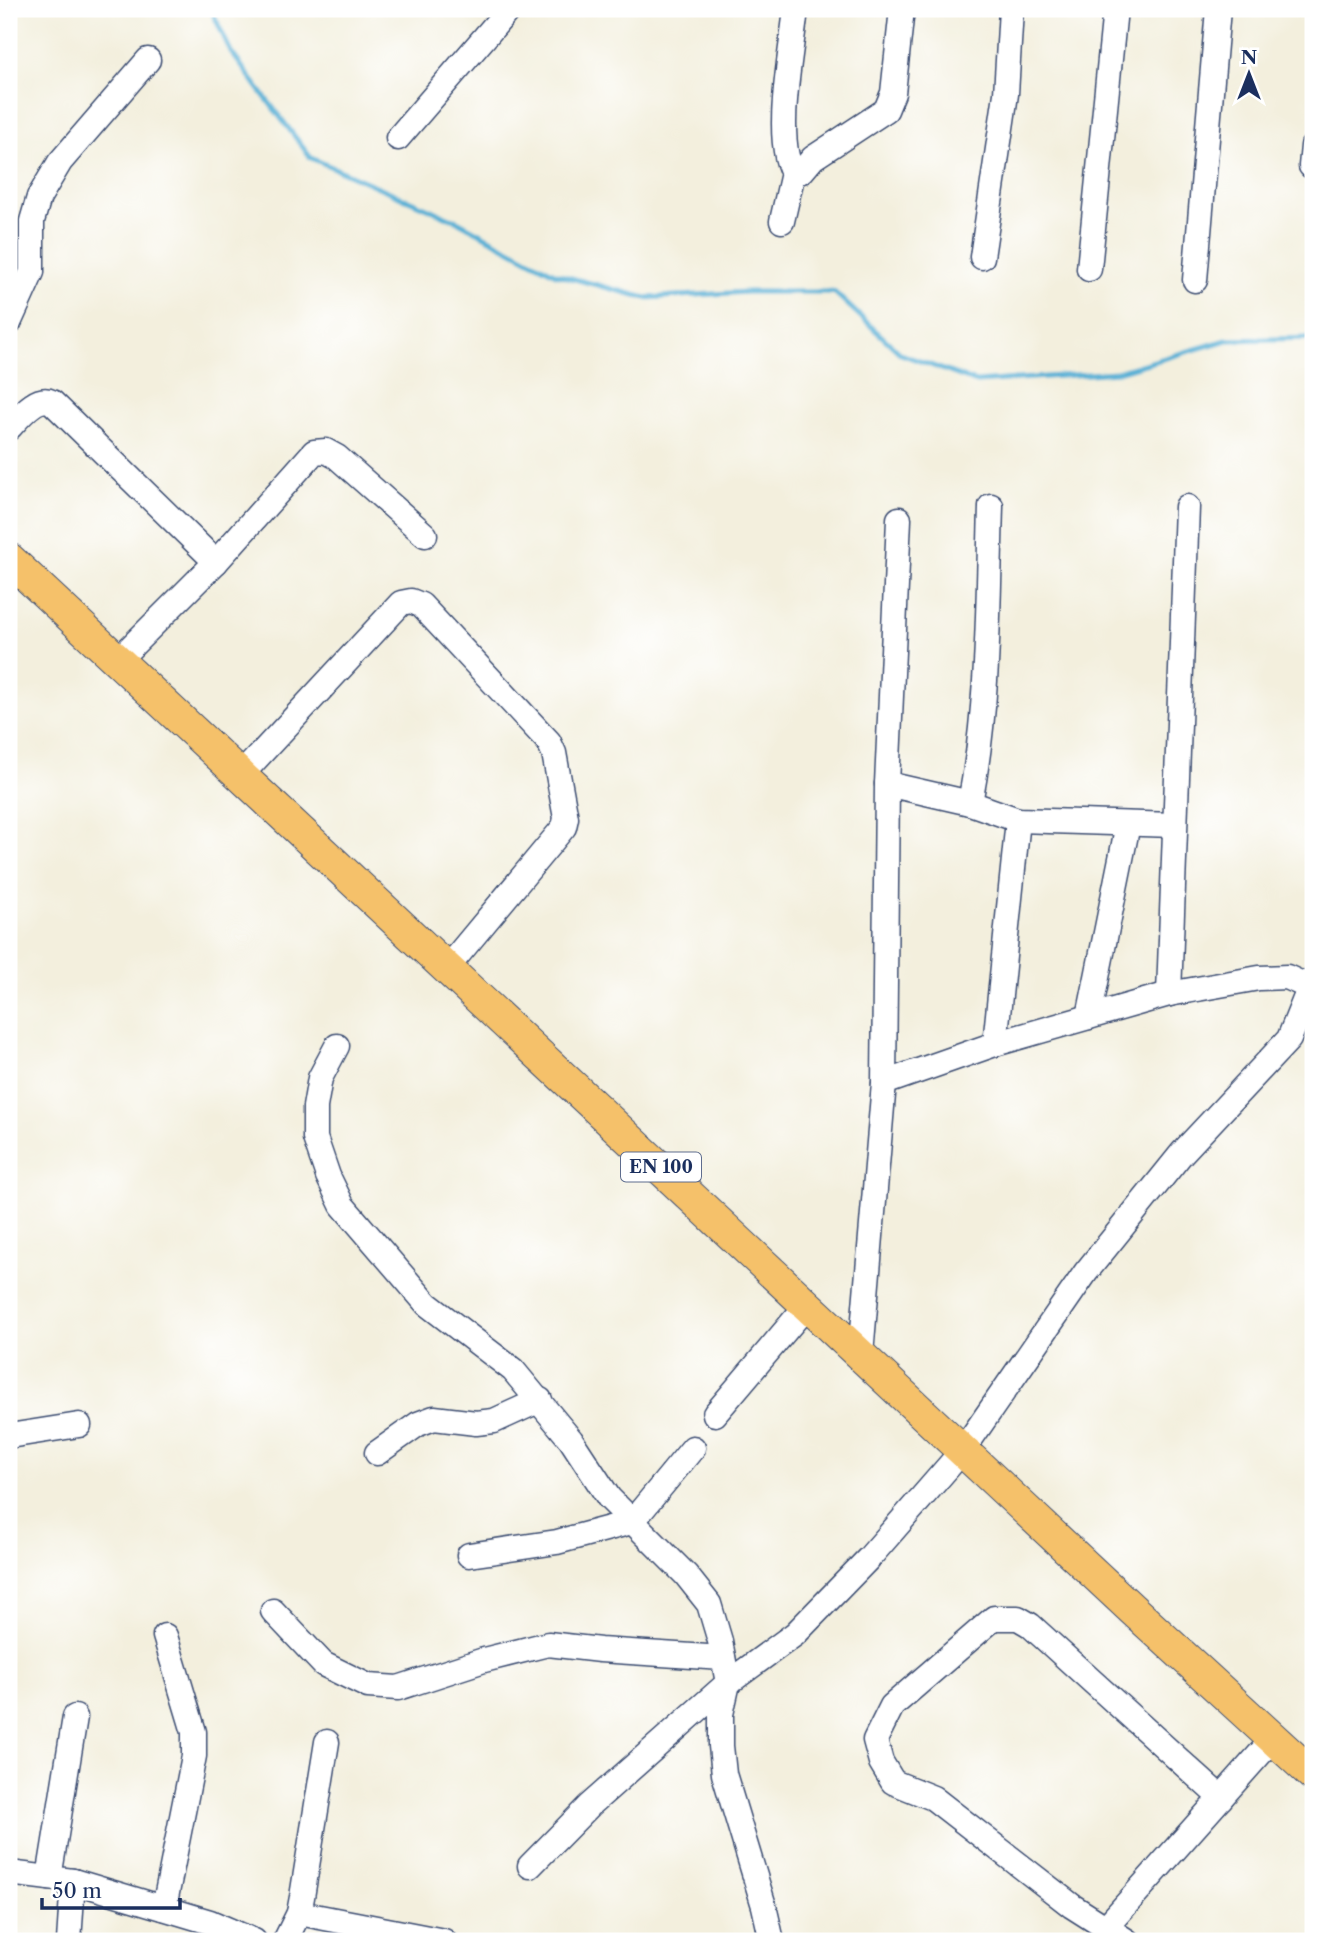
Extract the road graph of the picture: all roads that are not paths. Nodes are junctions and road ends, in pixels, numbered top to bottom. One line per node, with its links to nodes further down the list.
1 (509, 9): 8 (street)
2 (796, 9): 9 (street)
3 (902, 9): 9 (street)
4 (1011, 9): 11 (street)
5 (1115, 9): 12 (street)
6 (1218, 9): 13 (street)
7 (148, 60): 14 (street)
8 (398, 138)
9 (793, 173): 10 (street)
10 (782, 222)
11 (982, 257)
12 (1089, 269)
13 (1195, 280)
14 (9, 323)
15 (13, 414): 21 (street)
16 (991, 506): 25 (street)
17 (1187, 507): 28 (street)
18 (899, 519): 24 (street)
19 (425, 535): 21 (street)
20 (9, 559): 22 (main road, EN 100)
21 (216, 562): 22 (street)
22 (117, 661): 23 (main road, EN 100)
23 (240, 776): 29 (main road, EN 100); 29 (street)
24 (887, 784): 25 (street); 35 (street)
25 (970, 803): 26 (street)
26 (1018, 820): 27 (street); 33 (street)
27 (1128, 824): 28 (street); 32 (street)
28 (1174, 825): 31 (street)
29 (447, 968): 36 (main road, EN 100)
30 (1312, 985): 31 (street); 43 (street)
31 (1169, 994): 32 (street)
32 (1089, 1017): 33 (street)
33 (995, 1044): 35 (street)
34 (337, 1046): 38 (street)
35 (884, 1083): 37 (street)
36 (808, 1304): 37 (main road, EN 100); 39 (street)
37 (861, 1354): 43 (main road, EN 100)
38 (540, 1400): 44 (street); 45 (street)
39 (715, 1414)
40 (79, 1425): 41 (street)
41 (9, 1436)
42 (693, 1448): 45 (street)
43 (962, 1450): 50 (street); 52 (main road, EN 100)
44 (377, 1453)
45 (632, 1522): 46 (street); 49 (street)
46 (469, 1555)
47 (273, 1611): 49 (street)
48 (165, 1636): 59 (street)
49 (723, 1658): 50 (street)
50 (728, 1683): 56 (street); 66 (street)
51 (75, 1717): 58 (street)
52 (1275, 1738): 54 (main road, EN 100); 55 (street)
53 (327, 1742): 60 (street)
54 (1313, 1775)
55 (1221, 1798): 61 (street); 61 (street)
56 (530, 1866)
57 (9, 1873): 58 (street)
58 (61, 1880): 59 (street); 62 (street)
59 (164, 1908): 63 (street)
60 (299, 1913): 64 (street); 65 (street)
61 (1106, 1927): 67 (street)
62 (69, 1941)
63 (254, 1941)
64 (285, 1941)
65 (444, 1941)
66 (772, 1941)
67 (1127, 1941)

